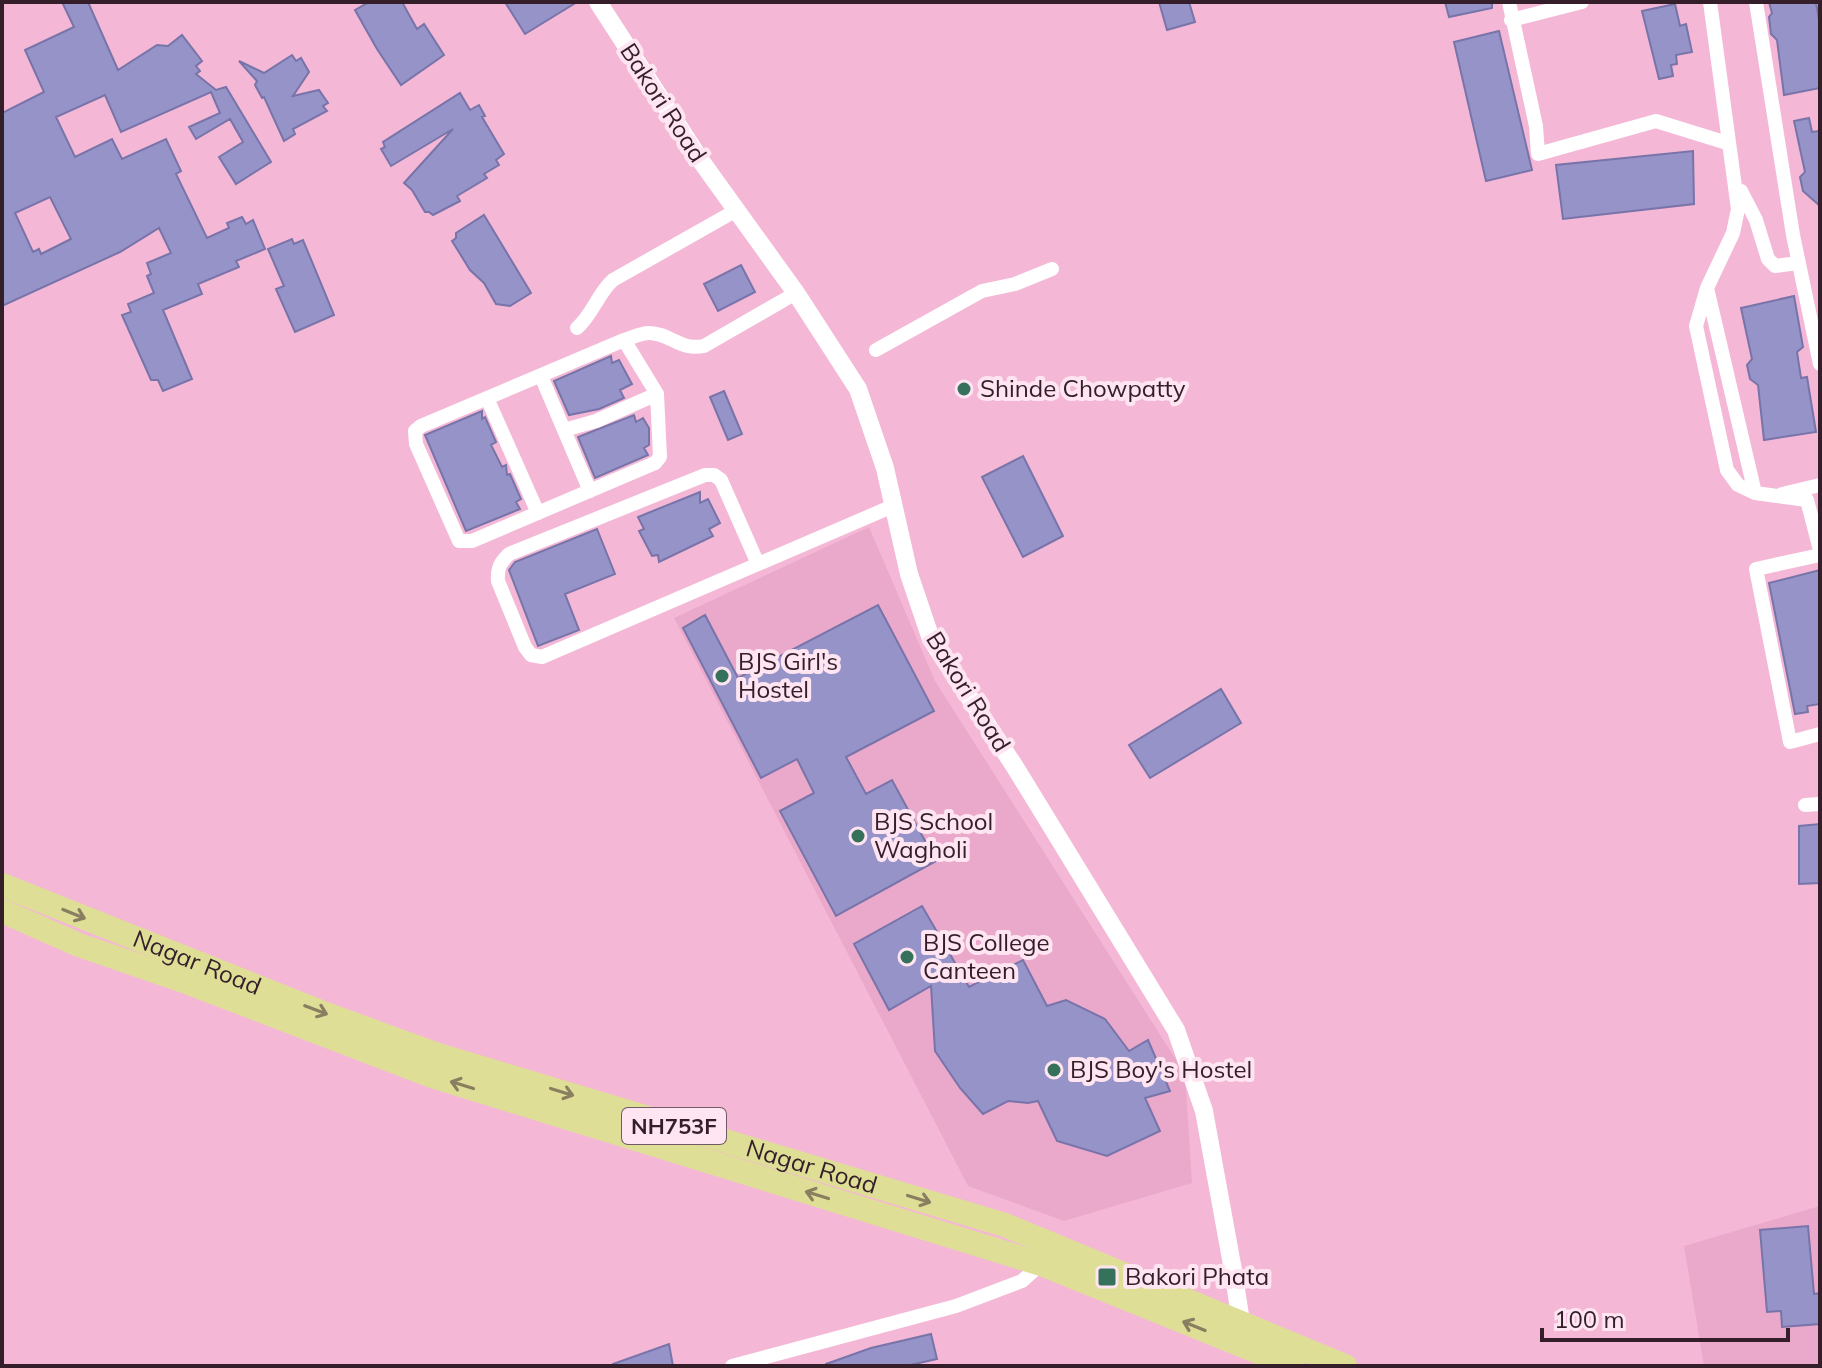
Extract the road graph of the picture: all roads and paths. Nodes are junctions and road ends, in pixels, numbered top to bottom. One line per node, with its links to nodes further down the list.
1 (1509, 2): 6 (street)
2 (1582, 2): 6 (street)
3 (1710, 2): 7 (street)
4 (1756, 2): 10 (street)
5 (602, 3): 9 (street, Bakori Road)
6 (1511, 20): 7 (street)
7 (1727, 143): 8 (street)
8 (1737, 184): 10 (street); 13 (street)
9 (735, 211): 14 (street, Bakori Road); 16 (street)
10 (1798, 263): 12 (street)
11 (1052, 269): 18 (street)
12 (1805, 287): 15 (street); 19 (street)
13 (1707, 288): 26 (street); 26 (street)
14 (796, 293): 17 (street); 28 (street, Bakori Road)
15 (1820, 297)
16 (577, 328)
17 (624, 340): 20 (street); 21 (street)
18 (876, 350)
19 (1820, 364)
20 (541, 376): 22 (street); 23 (street)
21 (657, 394): 23 (street); 25 (street)
22 (487, 398): 29 (street); 29 (street)
23 (564, 430): 25 (street)
24 (1820, 485): 27 (street)
25 (590, 491): 29 (street)
26 (1755, 493): 27 (street)
27 (1774, 496): 30 (street)
28 (893, 506): 31 (street); 36 (street, Bakori Road)
29 (538, 513)
30 (1820, 552): 32 (street)
31 (758, 564): 31 (street)
32 (1820, 734)
33 (2, 885): 36 (highway, Nagar Road / NH753F, one-way to 36)
34 (2, 911): 35 (highway, Nagar Road / NH753F, one-way to 34)
35 (1041, 1264): 36 (highway, Nagar Road / NH753F, one-way to 35); 37 (street)
36 (1239, 1332): 38 (highway, Nagar Road / NH753F); 39 (highway, Nagar Road / NH753F)
37 (732, 1366)
38 (1293, 1366)
39 (1345, 1366)

